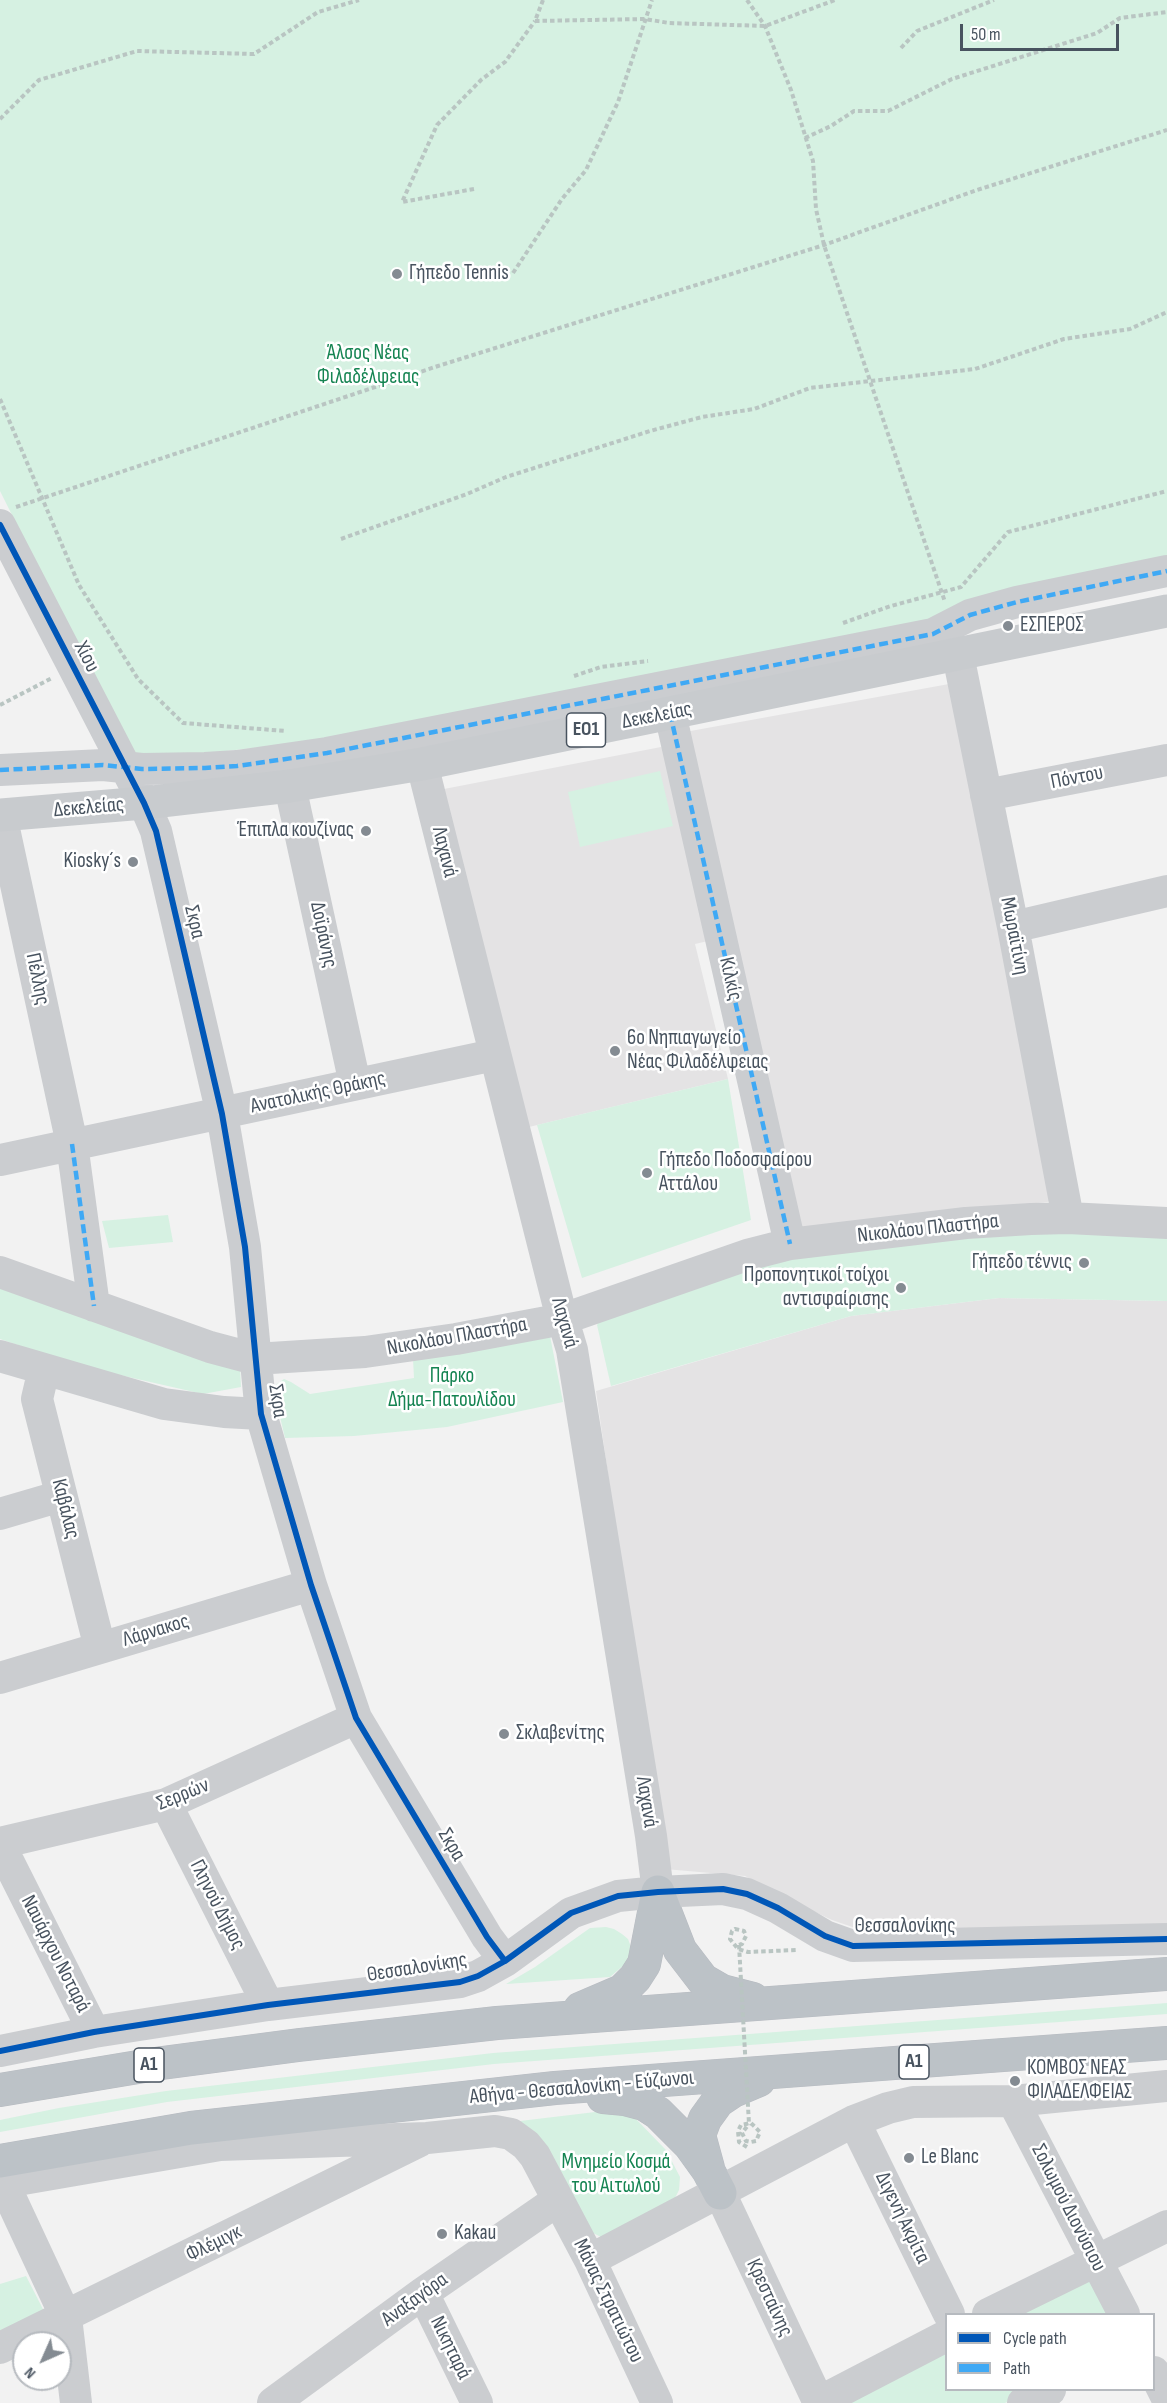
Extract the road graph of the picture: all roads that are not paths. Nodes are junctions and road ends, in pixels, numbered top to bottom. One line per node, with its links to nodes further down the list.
1 (5, 517): 8 (street, Χίου)
2 (1167, 571): 8 (street)
3 (1167, 611): 4 (main road, Δεκελείας / ΕΟ1)
4 (958, 655): 5 (main road, Δεκελείας / ΕΟ1); 11 (street, Μωραϊτίνη)
5 (670, 713): 7 (main road, Δεκελείας / ΕΟ1); 23 (street, Κιλκίς)
6 (1167, 760): 11 (street, Πόντου)
7 (422, 764): 10 (main road, Δεκελείας / ΕΟ1); 16 (street, Λαχανά)
8 (124, 767): 9 (street); 12 (street, Χίου)
9 (0, 770)
10 (291, 786): 12 (main road, Δεκελείας / ΕΟ1); 17 (street, Δοϊράνης)
11 (986, 795): 15 (street, Μωραϊτίνη)
12 (144, 803): 13 (main road, Δεκελείας / ΕΟ1); 18 (street, Σκρα)
13 (1, 815): 19 (street, Πέλλης)
14 (1167, 891): 15 (street)
15 (1013, 927): 21 (street, Μωραϊτίνη)
16 (494, 1055): 17 (street, Ανατολικής Θράκης); 26 (street, Λαχανά)
17 (355, 1084): 18 (street, Ανατολικής Θράκης)
18 (222, 1114): 19 (street, Ανατολικής Θράκης); 28 (street, Σκρα)
19 (72, 1144): 20 (street, Ανατολικής Θράκης); 25 (street, Πέλλης)
20 (0, 1160)
21 (1068, 1218): 22 (street, Νικολάου Πλαστήρα); 23 (street, Νικολάου Πλαστήρα)
22 (1167, 1222)
23 (790, 1244): 26 (street, Νικολάου Πλαστήρα)
24 (0, 1272): 25 (street, Νικολάου Πλαστήρα)
25 (94, 1306): 28 (street, Νικολάου Πλαστήρα)
26 (563, 1318): 28 (street, Νικολάου Πλαστήρα); 39 (street, Λαχανά)
27 (0, 1356): 29 (street)
28 (255, 1359): 30 (street, Σκρα)
29 (44, 1369): 30 (street); 31 (street, Καβάλας)
30 (261, 1414): 33 (street, Σκρα)
31 (61, 1496): 32 (street); 34 (street, Καβάλας)
32 (0, 1514)
33 (311, 1585): 34 (street, Λάρνακος); 36 (street, Σκρα)
34 (100, 1648): 35 (street, Λάρνακος)
35 (0, 1678)
36 (356, 1718): 37 (street, Σερρών); 41 (street, Σκρα)
37 (166, 1804): 38 (street, Σερρών); 44 (street, Γληνού Δήμος)
38 (0, 1844): 46 (street, Ναυάρχου Νοταρά)
39 (658, 1892): 40 (street, Θεσσαλονίκης); 41 (street, Θεσσαλονίκης); 43 (highway); 45 (highway)
40 (1167, 1939)
41 (505, 1961): 44 (street, Θεσσαλονίκης)
42 (1167, 1974): 43 (highway, Α1)
43 (778, 2002): 45 (highway, Α1)
44 (268, 2005): 46 (street, Θεσσαλονίκης)
45 (554, 2019): 52 (highway, Α1)
46 (94, 2032): 48 (street, Θεσσαλονίκης)
47 (1167, 2043): 49 (highway, Αθήνα - Θεσσαλονίκη - Εύζωνοι / Α1)
48 (0, 2051)
49 (778, 2072): 51 (highway, Αθήνα - Θεσσαλονίκη - Εύζωνοι / Α1); 57 (highway)
50 (1167, 2085): 53 (street)
51 (555, 2088): 56 (highway, Αθήνα - Θεσσαλονίκη - Εύζωνοι / Α1); 57 (highway)
52 (0, 2090)
53 (1013, 2101): 54 (street); 61 (street, Σολωμού Διονύσιου)
54 (854, 2121): 57 (street); 63 (street, Διγενή Ακρίτα)
55 (427, 2138): 56 (street); 58 (street); 66 (street, Φλέμιγκ)
56 (1, 2175): 66 (street)
57 (714, 2181): 60 (street); 73 (street, Κρεσταίνης)
58 (558, 2200): 60 (street, Μάνας Στρατιώτου); 62 (street, Αναξαγόρα)
59 (1167, 2226): 61 (street)
60 (590, 2260): 77 (street, Μάνας Στρατιώτου)
61 (1096, 2261): 64 (street); 65 (street, Σολωμού Διονύσιου)
62 (423, 2293): 71 (street, Αναξαγόρα); 76 (street, Νικηταρά)
63 (949, 2313)
64 (990, 2313)
65 (1123, 2313)
66 (66, 2317): 68 (street, Φλέμιγκ); 74 (street)
67 (945, 2337): 73 (street)
68 (0, 2348)
69 (1155, 2374): 72 (street)
70 (1048, 2391): 78 (street)
71 (305, 2393): 75 (street, Αναξαγόρα)
72 (1167, 2398)
73 (819, 2402)
74 (76, 2403)
75 (273, 2403)
76 (477, 2403)
77 (657, 2403)
78 (1023, 2403)

